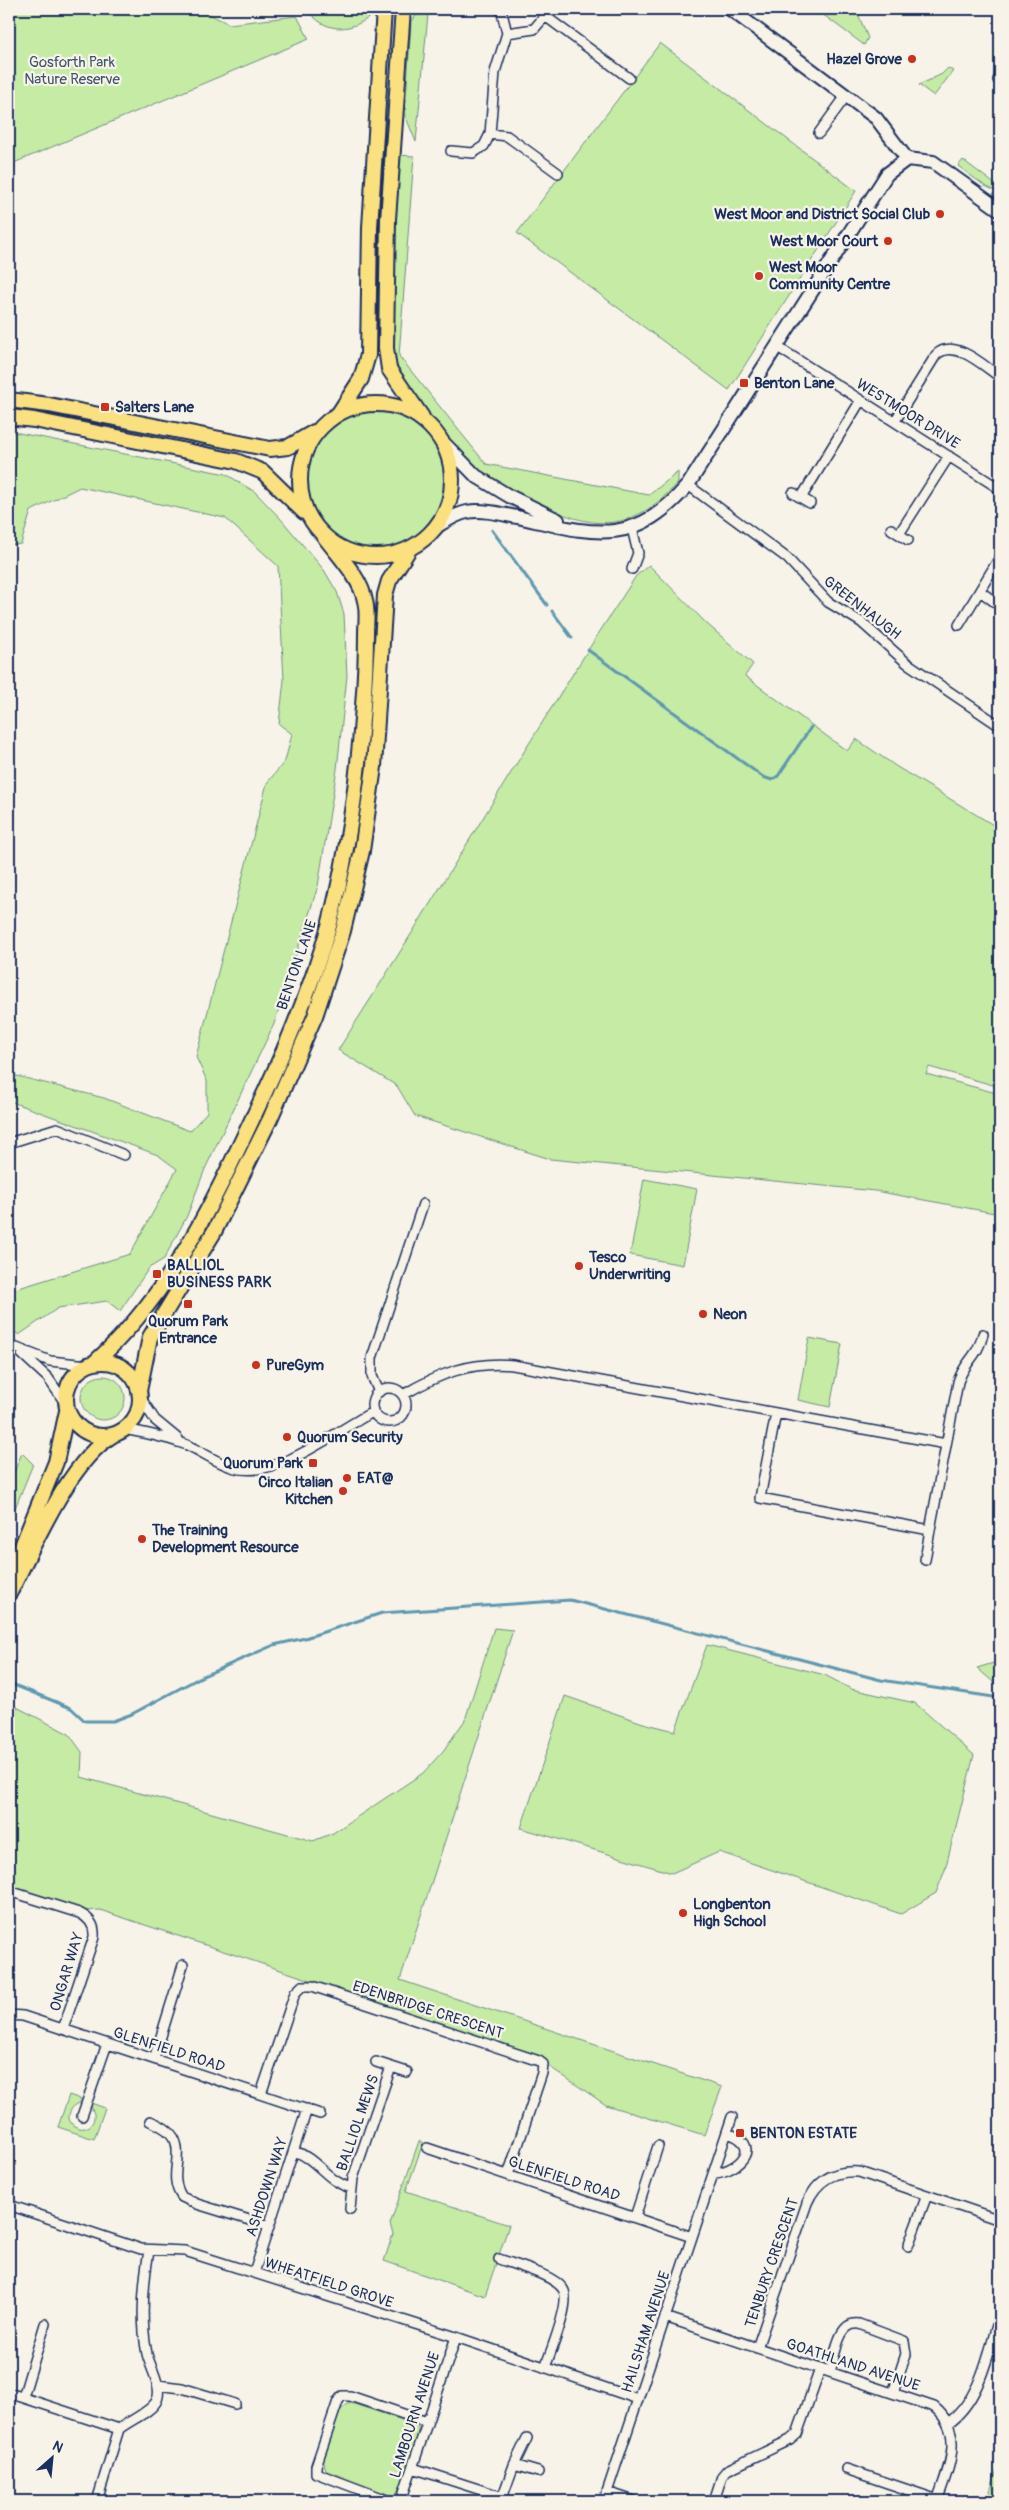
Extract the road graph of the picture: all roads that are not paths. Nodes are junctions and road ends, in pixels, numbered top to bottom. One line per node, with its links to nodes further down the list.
1 (384, 9): 18 (main road)
2 (403, 9): 21 (main road)
3 (501, 9): 5 (street)
4 (730, 9): 7 (main road)
5 (507, 32): 6 (street); 9 (street)
6 (629, 78)
7 (846, 96): 8 (street); 11 (main road)
8 (819, 133)
9 (490, 134): 10 (street); 12 (street)
10 (451, 151)
11 (907, 159): 13 (main road); 14 (main road)
12 (558, 173)
13 (1000, 210)
14 (776, 346): 17 (street, WESTMOOR DRIVE); 25 (main road)
15 (1000, 377): 20 (street)
16 (9, 400): 22 (main road)
17 (861, 400): 20 (street, WESTMOOR DRIVE); 27 (street)
18 (339, 413): 21 (main road); 22 (main road)
19 (9, 417): 28 (main road)
20 (895, 421): 24 (street, WESTMOOR DRIVE)
21 (425, 422): 23 (main road)
22 (318, 430): 28 (main road)
23 (438, 437): 29 (main road); 31 (main road)
24 (949, 456): 26 (street, WESTMOOR DRIVE); 33 (street)
25 (688, 485): 30 (main road); 40 (street, GREENHAUGH)
26 (1000, 488)
27 (810, 504)
28 (308, 516): 32 (main road)
29 (436, 527): 31 (main road); 34 (main road)
30 (632, 528): 31 (main road); 36 (street)
31 (584, 531)
32 (324, 536): 34 (main road); 47 (main road, BENTON LANE)
33 (908, 540)
34 (410, 548): 49 (main road)
35 (1000, 556): 37 (street)
36 (632, 569)
37 (980, 590): 38 (street); 39 (street)
38 (1000, 606)
39 (959, 625)
40 (1000, 726)
41 (9, 1143): 42 (street)
42 (124, 1155)
43 (423, 1204): 48 (street)
44 (983, 1334): 55 (street)
45 (9, 1345): 46 (street)
46 (18, 1350): 47 (street); 51 (street)
47 (91, 1364): 49 (main road); 51 (main road)
48 (379, 1392): 50 (street); 52 (street)
49 (139, 1394): 54 (main road); 56 (street)
50 (403, 1396): 52 (street); 53 (street)
51 (67, 1408): 54 (main road); 59 (main road)
52 (373, 1412): 56 (street)
53 (776, 1412): 55 (street); 57 (street)
54 (120, 1431): 56 (street); 60 (main road)
55 (946, 1444): 57 (street)
56 (187, 1445)
57 (930, 1530): 58 (street)
58 (925, 1560)
59 (9, 1578)
60 (9, 1594)
61 (9, 1891): 64 (street, ONGAR WAY)
62 (183, 1964): 66 (street)
63 (9, 2015): 64 (street, GLENFIELD ROAD)
64 (63, 2030): 65 (street, GLENFIELD ROAD)
65 (107, 2044): 66 (street, GLENFIELD ROAD); 73 (street)
66 (154, 2059): 70 (street, GLENFIELD ROAD)
67 (376, 2062): 68 (street, BALLIOL MEWS)
68 (391, 2067): 69 (street, BALLIOL MEWS); 82 (street, BALLIOL MEWS)
69 (407, 2072)
70 (261, 2094): 71 (street, GLENFIELD ROAD); 81 (street, EDENBRIDGE CRESCENT)
71 (307, 2109): 72 (street, GLENFIELD ROAD); 79 (street, ASHDOWN WAY)
72 (320, 2114)
73 (82, 2116)
74 (732, 2117): 76 (street, HAILSHAM AVENUE)
75 (150, 2121): 88 (street)
76 (727, 2133): 80 (street, HAILSHAM AVENUE); 80 (street)
77 (658, 2146): 86 (street)
78 (428, 2148): 81 (street, GLENFIELD ROAD)
79 (294, 2151): 82 (street, BALLIOL MEWS); 88 (street, ASHDOWN WAY)
80 (714, 2173): 89 (street, HAILSHAM AVENUE)
81 (508, 2175): 86 (street, GLENFIELD ROAD)
82 (351, 2188): 85 (street, BALLIOL MEWS)
83 (927, 2195): 87 (street, TENBURY CRESCENT); 90 (street); 98 (street, TENBURY CRESCENT)
84 (9, 2205): 91 (street, WHEATFIELD GROVE)
85 (350, 2209)
86 (635, 2217): 89 (street, GLENFIELD ROAD)
87 (1000, 2220)
88 (269, 2226): 93 (street, ASHDOWN WAY)
89 (692, 2236): 95 (street, HAILSHAM AVENUE)
90 (908, 2246)
91 (149, 2251): 93 (street, WHEATFIELD GROVE); 102 (street)
92 (500, 2260): 99 (street)
93 (254, 2273): 97 (street, WHEATFIELD GROVE)
94 (1000, 2316): 109 (street)
95 (665, 2317): 98 (street, GOATHLAND AVENUE); 106 (street, HAILSHAM AVENUE)
96 (45, 2324): 105 (street)
97 (456, 2337): 99 (street, WHEATFIELD GROVE); 108 (street, LAMBOURN AVENUE)
98 (758, 2348): 100 (street, GOATHLAND AVENUE)
99 (545, 2368): 106 (street, WHEATFIELD GROVE)
100 (820, 2369): 101 (street, GOATHLAND AVENUE); 122 (street)
101 (830, 2372): 104 (street, GOATHLAND AVENUE); 104 (street)
102 (157, 2386): 107 (street); 110 (street)
103 (9, 2393): 105 (street)
104 (893, 2393): 109 (street, GOATHLAND AVENUE)
105 (23, 2397): 110 (street)
106 (638, 2399): 116 (street, HAILSHAM AVENUE)
107 (235, 2404)
108 (427, 2422): 113 (street, LAMBOURN AVENUE); 119 (street)
109 (948, 2423): 123 (street)
110 (119, 2429): 118 (street)
111 (527, 2438): 112 (street)
112 (514, 2465): 115 (street); 117 (street)
113 (413, 2468): 117 (street); 120 (street, LAMBOURN AVENUE)
114 (846, 2469): 123 (street)
115 (538, 2472)
116 (606, 2497): 121 (street)
117 (502, 2499)
118 (97, 2501)
119 (390, 2501)
120 (401, 2501)
121 (634, 2501)
122 (714, 2501)
123 (938, 2501)

